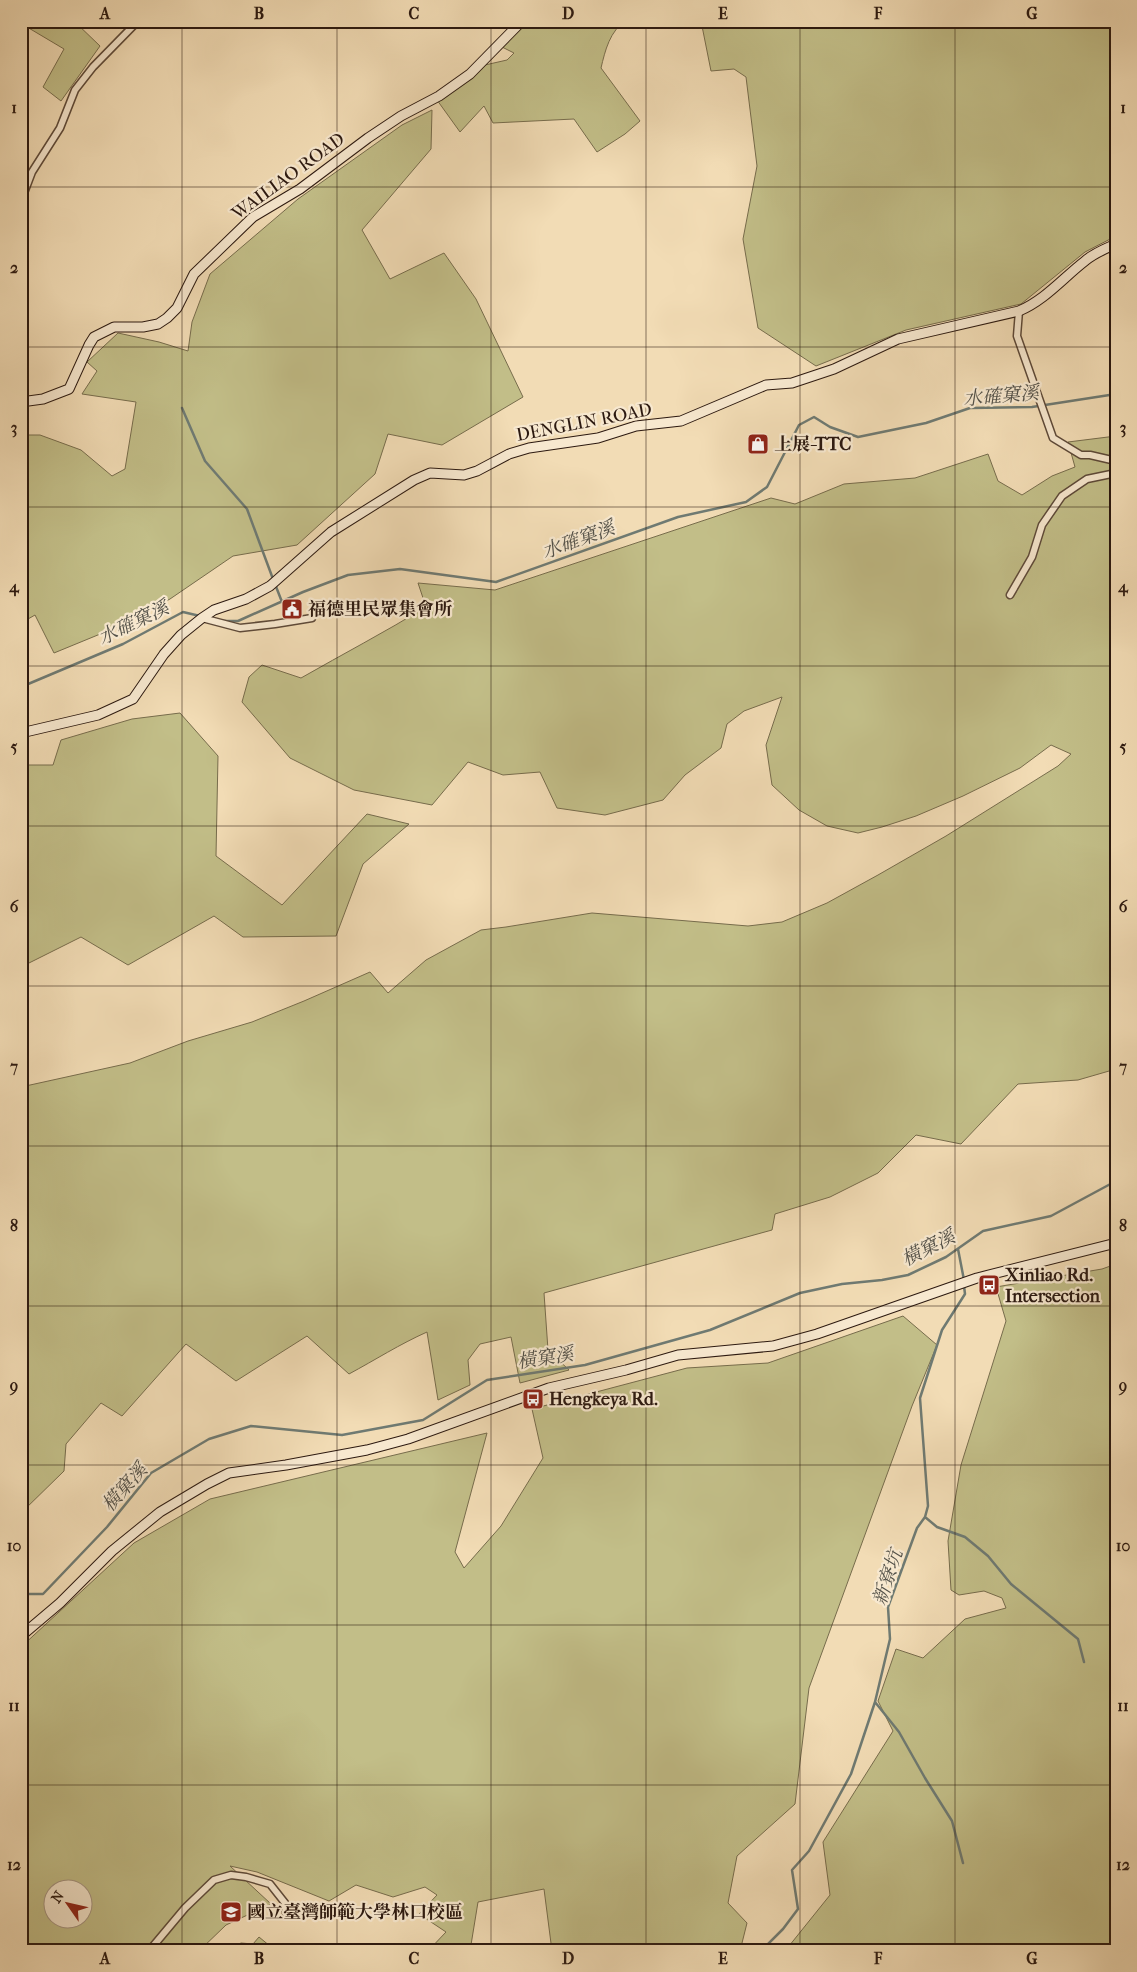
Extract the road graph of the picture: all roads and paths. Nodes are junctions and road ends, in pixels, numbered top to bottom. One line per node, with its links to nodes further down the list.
1 (138, 21): 3 (street)
2 (522, 21): 6 (street, WAILIAO ROAD)
3 (21, 201)
4 (1116, 244): 5 (street, DENGLIN ROAD)
5 (1019, 311): 7 (street); 10 (street, DENGLIN ROAD)
6 (21, 402)
7 (1116, 461)
8 (1116, 473): 9 (street)
9 (1010, 595)
10 (205, 616): 11 (street); 12 (street, DENGLIN ROAD)
11 (312, 618)
12 (21, 733)
13 (1116, 1244): 14 (street)
14 (21, 1636)
15 (286, 1913): 16 (street)
16 (149, 1951)

